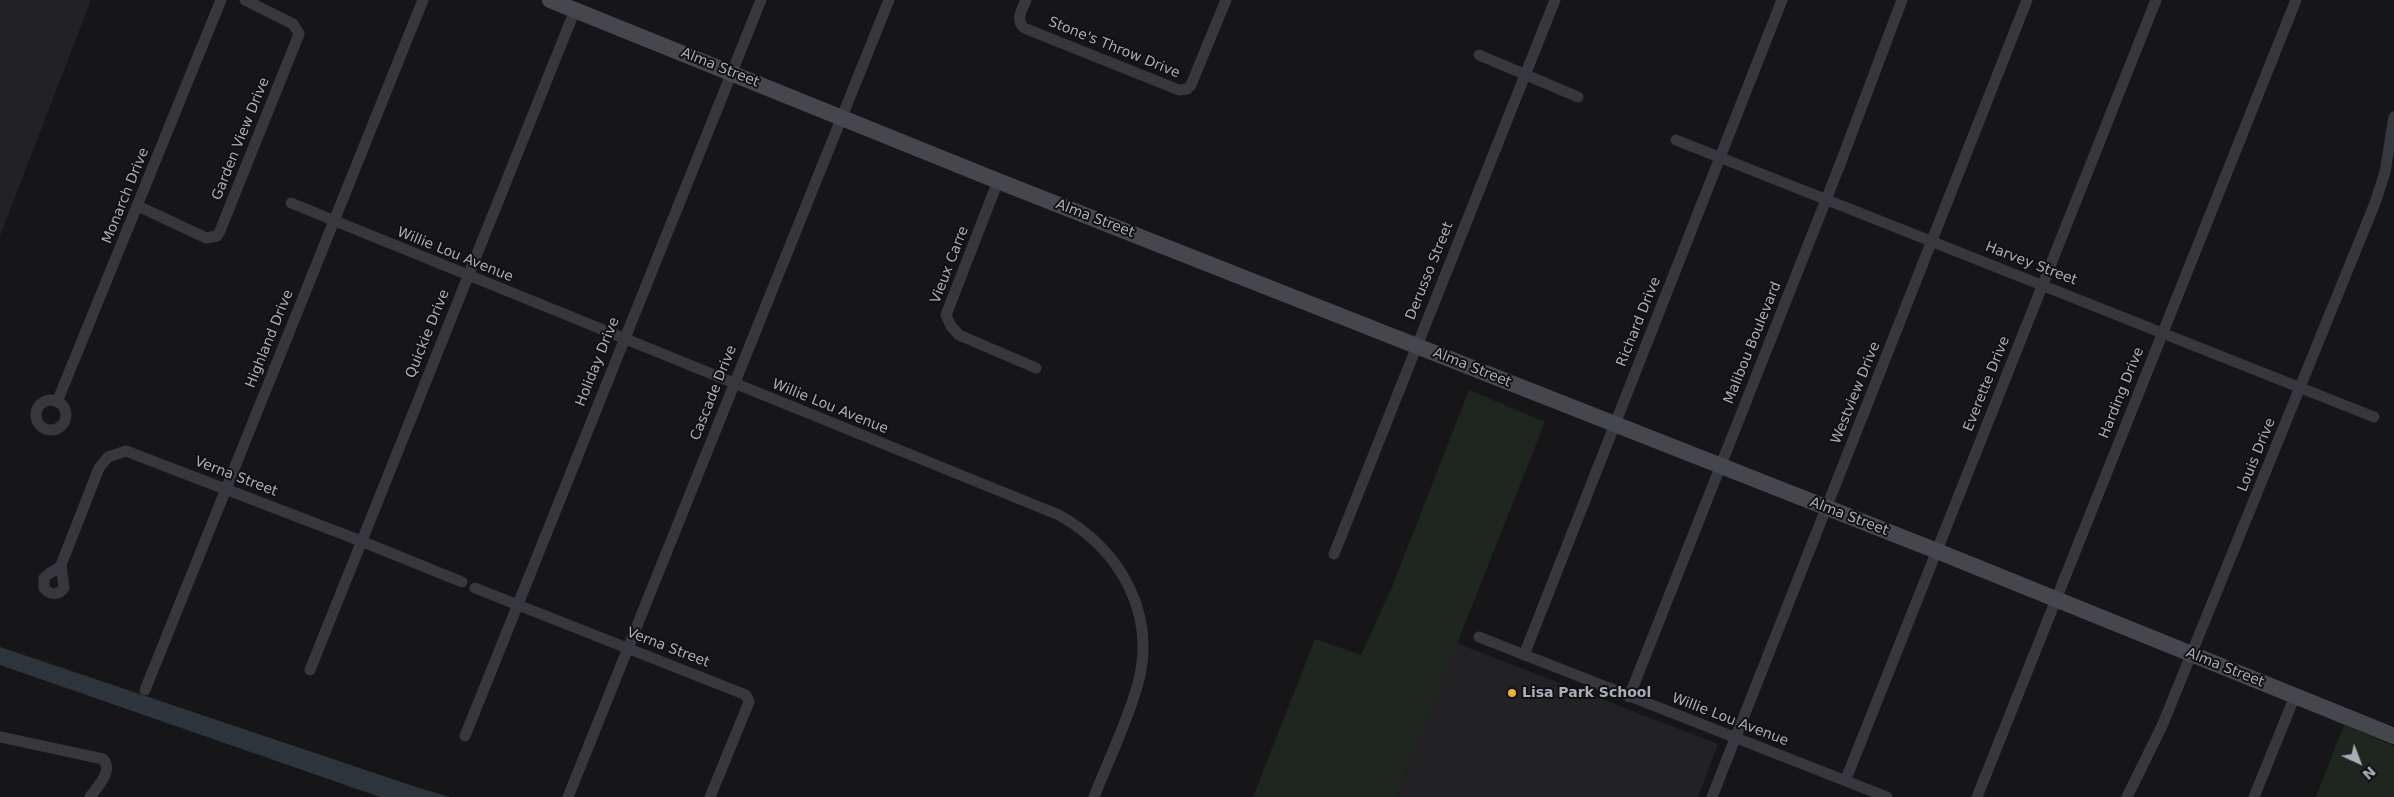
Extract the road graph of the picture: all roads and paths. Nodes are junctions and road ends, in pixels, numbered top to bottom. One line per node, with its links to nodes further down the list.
1 (221, 0): 27 (street, Monarch Drive)
2 (245, 0): 27 (street, Garden View Drive)
3 (423, 0): 28 (street, Highland Drive)
4 (550, 0): 15 (street, Alma Street)
5 (761, 0): 17 (street, Holiday Drive)
6 (889, 0): 21 (street, Cascade Drive)
7 (1026, 0): 8 (street, Stone's Throw Drive)
8 (1226, 0)
9 (1555, 0): 18 (street, Derusso Street)
10 (1782, 0): 23 (street, Richard Drive)
11 (1902, 0): 25 (street, Malibou Boulevard)
12 (2027, 0): 29 (street, Westview Drive)
13 (2156, 0): 31 (street, Everette Drive)
14 (2296, 0): 32 (street, Harding Drive)
15 (575, 10): 17 (street, Alma Street); 30 (street, Quickie Drive)
16 (1479, 56): 18 (street)
17 (732, 73): 21 (street, Alma Street); 33 (street, Holiday Drive)
18 (1525, 74): 19 (street); 34 (street, Derusso Street)
19 (1578, 97)
20 (2394, 117): 37 (street, Louis Drive)
21 (841, 118): 24 (street, Alma Street); 36 (street, Cascade Drive)
22 (1676, 140): 23 (street, Harvey Street)
23 (1720, 157): 25 (street, Harvey Street); 40 (street, Richard Drive)
24 (998, 181): 34 (street, Alma Street); 35 (street, Vieux Carre)
25 (1825, 200): 29 (street, Harvey Street); 41 (street, Malibou Boulevard)
26 (291, 204): 28 (street, Willie Lou Avenue)
27 (138, 206): 38 (street, Monarch Drive)
28 (334, 221): 30 (street, Willie Lou Avenue); 42 (street, Highland Drive)
29 (1932, 241): 31 (street, Harvey Street); 43 (street, Westview Drive)
30 (467, 277): 33 (street, Willie Lou Avenue); 44 (street, Quickie Drive)
31 (2043, 285): 32 (street, Harvey Street); 45 (street, Everette Drive)
32 (2162, 332): 37 (street, Harvey Street); 50 (street, Harding Drive)
33 (624, 340): 36 (street, Willie Lou Avenue); 51 (street, Holiday Drive)
34 (1416, 345): 40 (street, Alma Street); 46 (street, Derusso Street)
35 (1036, 368)
36 (734, 384): 53 (street, Cascade Drive); 68 (street, Willie Lou Avenue)
37 (2300, 388): 39 (street, Harvey Street); 54 (street, Louis Drive)
38 (57, 402)
39 (2374, 418)
40 (1614, 425): 41 (street, Alma Street); 55 (street, Richard Drive)
41 (1720, 467): 43 (street, Alma Street); 59 (street, Malibou Boulevard)
42 (226, 489): 44 (street, Verna Street); 47 (street, Verna Street); 57 (street, Highland Drive)
43 (1826, 509): 45 (street, Alma Street); 63 (street, Westview Drive)
44 (361, 541): 48 (street, Verna Street); 56 (street, Quickie Drive)
45 (1937, 551): 50 (street, Alma Street); 64 (street, Everette Drive)
46 (1334, 554)
47 (61, 565)
48 (462, 582)
49 (475, 588): 51 (street, Verna Street)
50 (2056, 600): 54 (street, Alma Street); 71 (street, Harding Drive)
51 (517, 604): 53 (street, Verna Street); 60 (street, Holiday Drive)
52 (1479, 638): 55 (street, Willie Lou Avenue)
53 (627, 648): 66 (street, Cascade Drive); 67 (street, Verna Street)
54 (2191, 654): 58 (street, Alma Street); 72 (street, Louis Drive)
55 (1524, 655): 59 (street, Willie Lou Avenue)
56 (310, 670)
57 (145, 690)
58 (2295, 696): 61 (street, Alma Street); 73 (street)
59 (1629, 697): 63 (street, Willie Lou Avenue)
60 (465, 736)
61 (2394, 736)
62 (0, 737): 65 (street)
63 (1735, 738): 64 (street, Willie Lou Avenue); 69 (street, Westview Drive)
64 (1846, 779): 70 (street, Willie Lou Avenue)
65 (90, 797)
66 (568, 797)
67 (710, 797)
68 (1094, 797)
69 (1712, 797)
70 (1887, 797)
71 (1977, 797)
72 (2127, 797)
73 (2254, 797)

